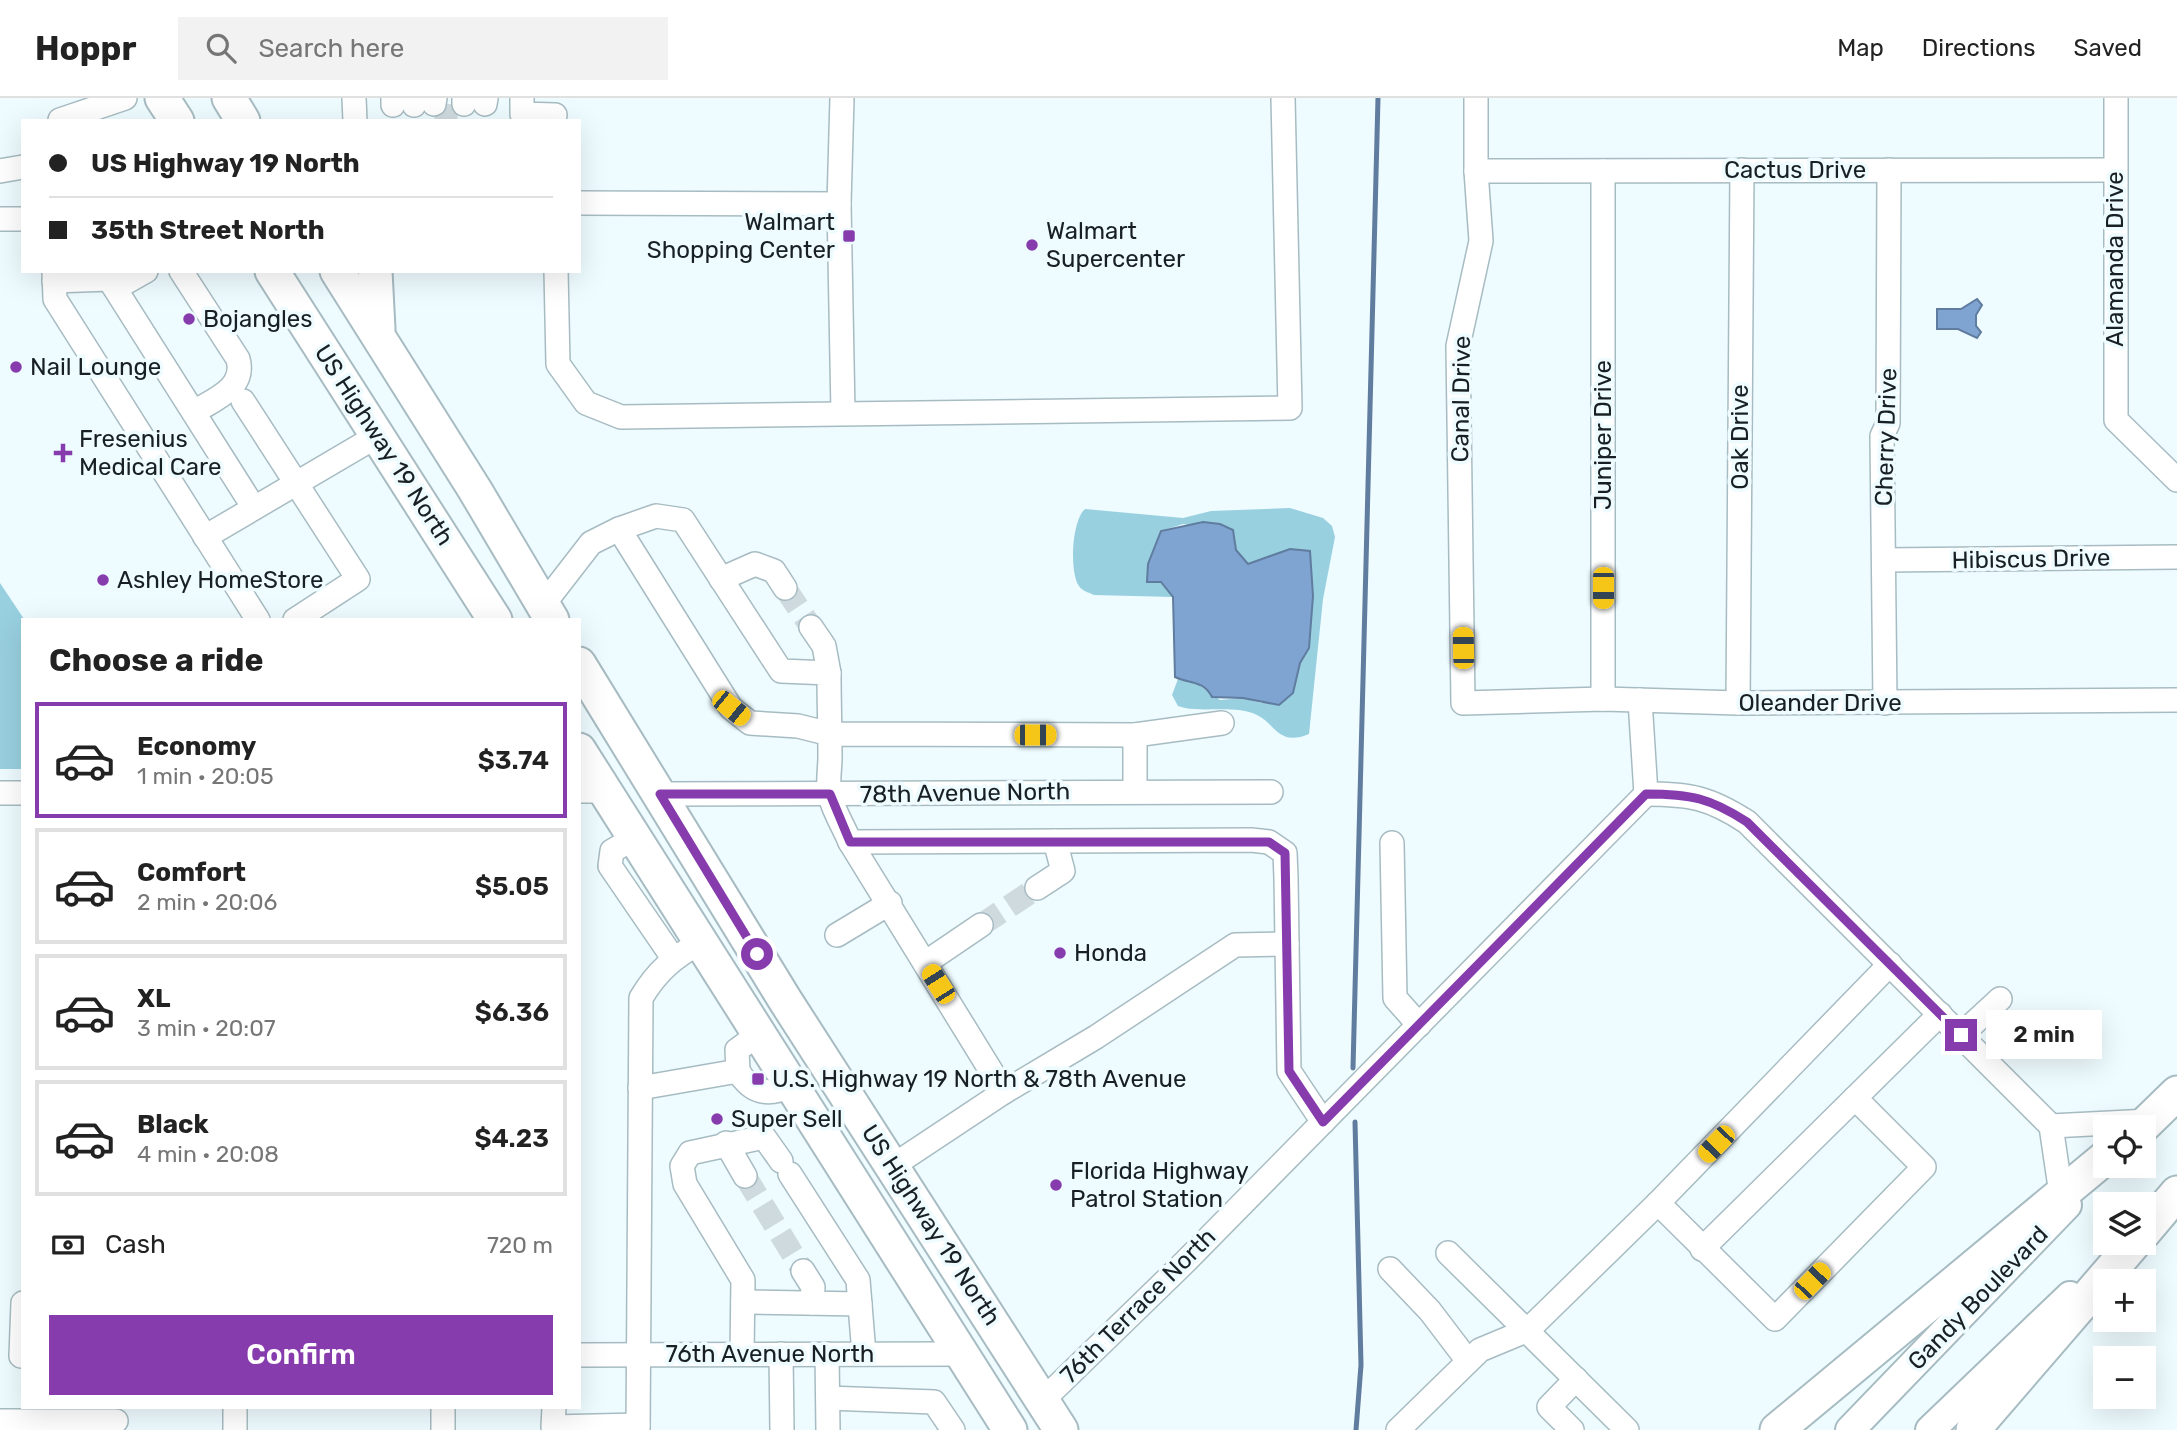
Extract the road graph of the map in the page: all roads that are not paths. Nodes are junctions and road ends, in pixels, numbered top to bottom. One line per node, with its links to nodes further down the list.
1 (60, 98): 11 (street)
2 (125, 98): 12 (street)
3 (229, 98): 13 (highway)
4 (354, 98): 14 (street)
5 (842, 98): 23 (street)
6 (1283, 98): 37 (street)
7 (1476, 98): 16 (street, Canal Drive)
8 (2116, 98): 20 (street, Alamanda Drive)
9 (522, 111): 10 (street)
10 (555, 111)
11 (61, 119)
12 (64, 119)
13 (242, 119)
14 (355, 119)
15 (21, 167): 21 (street)
16 (1476, 170): 17 (street, Cactus Drive); 58 (street, Canal Drive)
17 (1602, 170): 18 (street, Cactus Drive); 55 (street, Juniper Drive)
18 (1742, 170): 19 (street, Cactus Drive); 59 (street, Oak Drive)
19 (1889, 170): 20 (street, Cactus Drive); 45 (street, Cherry Drive)
20 (2115, 170): 39 (street, Alamanda Drive)
21 (0, 171)
22 (581, 203): 23 (street)
23 (839, 204): 37 (street)
24 (0, 219): 25 (street)
25 (21, 219)
26 (142, 273): 33 (street)
27 (182, 273): 36 (street)
28 (273, 273): 38 (highway, US Highway 19 North)
29 (338, 273): 34 (highway, US Highway 19 North)
30 (375, 273): 34 (highway)
31 (556, 273): 37 (street)
32 (54, 276): 33 (street); 43 (street)
33 (116, 288): 36 (street)
34 (379, 339): 48 (highway, US Highway 19 North)
35 (243, 401): 40 (street)
36 (194, 412): 41 (street)
37 (843, 413)
38 (377, 436): 40 (street); 51 (highway, US Highway 19 North)
39 (2177, 481)
40 (297, 483): 41 (street); 50 (street)
41 (254, 508): 43 (street)
42 (619, 528): 46 (street); 48 (street); 62 (street)
43 (205, 537): 49 (street)
44 (2177, 557): 45 (street, Hibiscus Drive)
45 (1884, 560): 60 (street, Cherry Drive)
46 (721, 579): 47 (street); 54 (street)
47 (785, 588)
48 (548, 612)
49 (257, 618)
50 (298, 618)
51 (494, 618)
52 (811, 627): 54 (street)
53 (581, 667): 71 (highway, US Highway 19 North)
54 (829, 673): 62 (street)
55 (1603, 699): 56 (street, Oleander Drive); 58 (street, Oleander Drive)
56 (1640, 700): 59 (street, Oleander Drive); 73 (street)
57 (2177, 700): 60 (street, Oleander Drive)
58 (1464, 703)
59 (1738, 703): 60 (street, Oleander Drive)
60 (1885, 703)
61 (1222, 723): 63 (street)
62 (830, 734): 63 (street); 72 (street)
63 (1135, 735): 67 (street)
64 (581, 739): 71 (highway)
65 (581, 756): 66 (highway, US Highway 19 North)
66 (593, 791): 74 (highway, US Highway 19 North); 88 (highway)
67 (1135, 791): 68 (street, 78th Avenue North); 72 (street, 78th Avenue North)
68 (1271, 792)
69 (0, 793): 70 (street)
70 (21, 793)
71 (660, 794): 72 (street, 78th Avenue North); 88 (highway, US Highway 19 North)
72 (830, 794): 76 (street)
73 (1646, 794): 86 (street); 90 (street, 76th Terrace North)
74 (636, 837): 82 (highway, US Highway 19 North); 84 (street)
75 (1055, 841): 76 (street); 78 (street); 83 (street)
76 (850, 842): 79 (street)
77 (1392, 843): 90 (street)
78 (1037, 888)
79 (890, 903): 81 (street); 85 (street)
80 (981, 925): 85 (street)
81 (837, 935)
82 (701, 942): 84 (street); 91 (highway, US Highway 19 North)
83 (1287, 944): 96 (street); 100 (street)
84 (673, 958): 95 (street)
85 (925, 963): 96 (street)
86 (1890, 964): 89 (street); 110 (street)
87 (2000, 999): 92 (street)
88 (785, 1000): 104 (highway, US Highway 19 North)
89 (1940, 1014): 92 (street); 98 (street)
90 (1419, 1025): 100 (street, 76th Terrace North)
91 (759, 1034): 93 (street); 94 (highway, US Highway 19 North)
92 (1961, 1035): 101 (street)
93 (738, 1071): 94 (street); 95 (street)
94 (792, 1086): 128 (highway, US Highway 19 North)
95 (640, 1088): 130 (street)
96 (1004, 1092): 104 (street)
97 (2177, 1093): 99 (highway)
98 (1855, 1098): 113 (street); 113 (street)
99 (2155, 1115)
100 (1323, 1122): 135 (street, 76th Terrace North)
101 (2051, 1126): 102 (street); 109 (street)
102 (2093, 1126)
103 (726, 1143): 106 (street); 119 (street); 121 (street)
104 (894, 1165): 135 (highway, US Highway 19 North)
105 (2093, 1168): 109 (highway)
106 (745, 1176)
107 (2094, 1178): 153 (main road, Gandy Boulevard)
108 (2177, 1191): 111 (main road); 112 (highway)
109 (2061, 1194): 152 (highway)
110 (1658, 1203): 113 (street); 123 (street)
111 (2156, 1211)
112 (2156, 1217)
113 (1702, 1248)
114 (1448, 1253): 123 (street)
115 (2111, 1255): 154 (main road)
116 (2124, 1255): 155 (highway)
117 (1390, 1269): 132 (street)
118 (803, 1271): 120 (street)
119 (743, 1302): 120 (street); 124 (street)
120 (812, 1303): 121 (street)
121 (860, 1304): 127 (street)
122 (21, 1316): 131 (street)
123 (1528, 1330): 132 (street); 133 (street)
124 (742, 1354): 125 (street, 76th Avenue North); 130 (street, 76th Avenue North)
125 (781, 1354): 126 (street, 76th Avenue North); 144 (street)
126 (827, 1354): 127 (street, 76th Avenue North); 134 (street)
127 (864, 1354): 128 (street, 76th Avenue North)
128 (961, 1354): 147 (highway, US Highway 19 North)
129 (581, 1355): 130 (street, 76th Avenue North)
130 (638, 1355): 141 (street)
131 (15, 1356)
132 (1468, 1362): 149 (street)
133 (1576, 1379): 150 (street); 151 (street)
134 (828, 1398): 145 (street); 146 (street)
135 (1043, 1400): 148 (highway, US Highway 19 North)
136 (235, 1409): 142 (street)
137 (443, 1409): 143 (street)
138 (554, 1409): 141 (street)
139 (115, 1419): 140 (street)
140 (0, 1421)
141 (638, 1428)
142 (235, 1430)
143 (443, 1430)
144 (782, 1430)
145 (828, 1430)
146 (953, 1430)
147 (1010, 1430)
148 (1062, 1430)
149 (1398, 1430)
150 (1572, 1430)
151 (1627, 1430)
152 (1777, 1430)
153 (1850, 1430)
154 (1930, 1430)
155 (1973, 1430)

